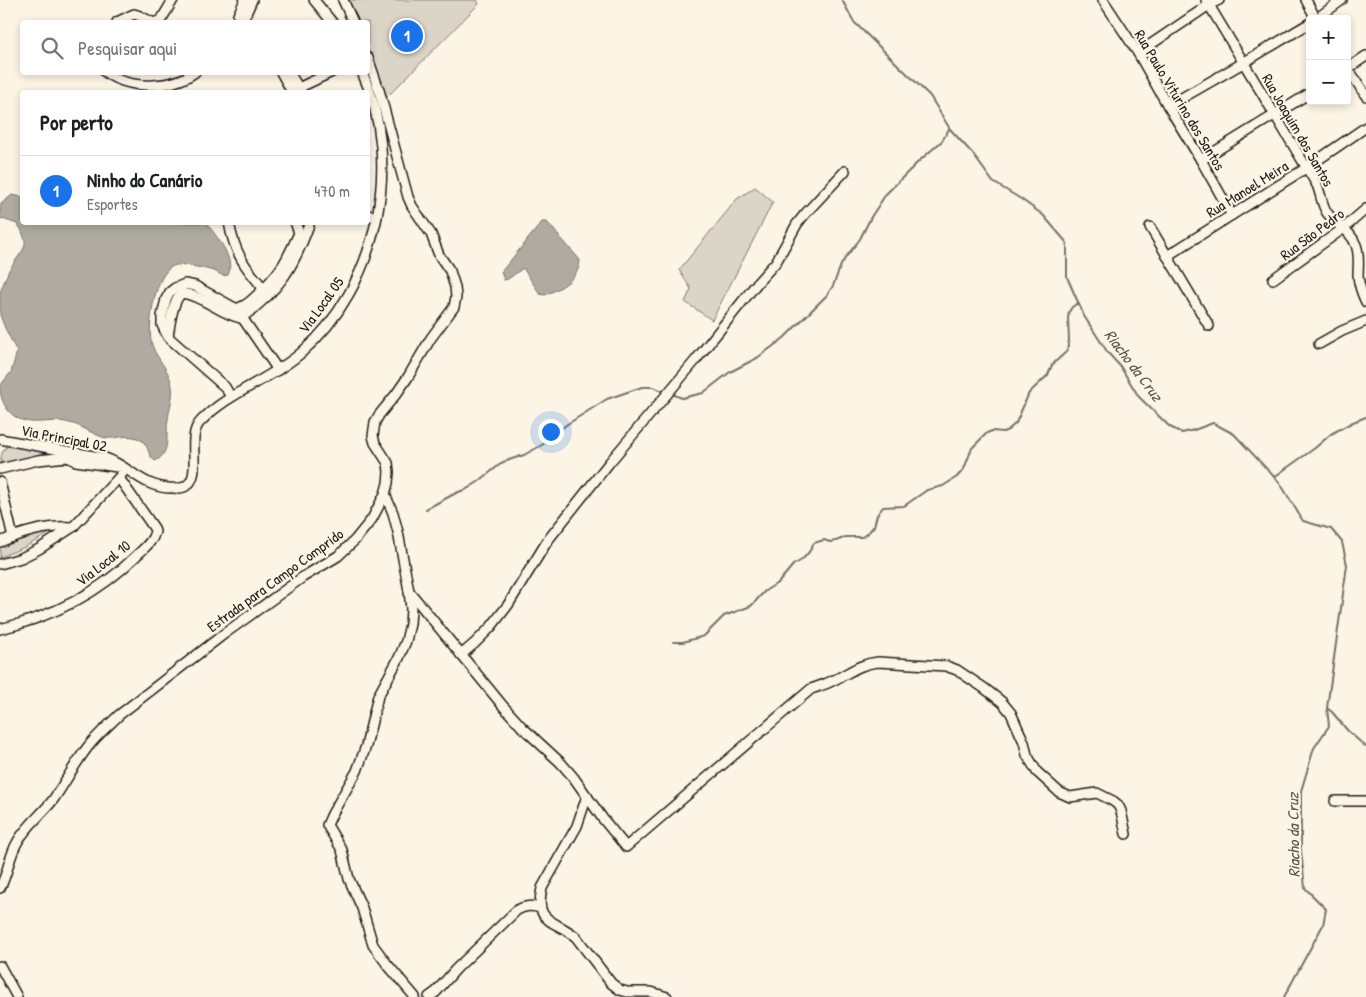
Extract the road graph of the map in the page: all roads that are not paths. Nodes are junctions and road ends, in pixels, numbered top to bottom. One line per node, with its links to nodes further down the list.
1 (173, 0): 15 (street)
2 (245, 0): 16 (street)
3 (252, 0): 17 (street)
4 (314, 0): 18 (street)
5 (343, 0): 19 (street)
6 (1219, 0): 10 (street)
7 (1306, 0): 11 (street)
8 (1342, 0): 12 (street)
9 (1105, 1): 21 (street, Rua Paulo Viturino dos Santos)
10 (1207, 3): 21 (street); 23 (street, Rua Joaquim dos Santos)
11 (1314, 15)
12 (1321, 15)
13 (121, 20): 14 (street)
14 (148, 20)
15 (161, 20)
16 (238, 20)
17 (244, 20)
18 (330, 20)
19 (351, 20)
20 (1306, 25): 23 (street)
21 (1138, 53): 40 (street, Rua Paulo Viturino dos Santos)
22 (1366, 56): 25 (street)
23 (1244, 63): 40 (street); 41 (street, Rua Joaquim dos Santos)
24 (370, 64): 76 (street, Estrada para Campo Comprido)
25 (1351, 66)
26 (1351, 73): 39 (street)
27 (108, 75): 28 (street)
28 (190, 75)
29 (283, 75): 33 (street)
30 (290, 75): 34 (street)
31 (326, 75): 35 (street)
32 (363, 75): 36 (street, Via Local 05)
33 (295, 90)
34 (296, 90)
35 (298, 90)
36 (369, 90)
37 (370, 93): 49 (street, Via Local 05)
38 (1306, 96): 41 (street)
39 (1366, 96)
40 (1168, 106): 43 (street, Rua Paulo Viturino dos Santos)
41 (1276, 115): 43 (street); 44 (street, Rua Joaquim dos Santos)
42 (1366, 128): 44 (street, Rua Manoel Meira)
43 (1201, 160): 48 (street, Rua Paulo Viturino dos Santos)
44 (1306, 168): 48 (street, Rua Manoel Meira); 54 (street, Rua Joaquim dos Santos)
45 (844, 172): 83 (street)
46 (1366, 208): 54 (street, Rua São Pedro)
47 (370, 215): 49 (street)
48 (1232, 215): 57 (street, Rua Manoel Meira)
49 (377, 217): 67 (street, Via Local 05)
50 (230, 225): 60 (street)
51 (297, 225): 55 (street)
52 (308, 225): 55 (street)
53 (1150, 227): 57 (street)
54 (1344, 228): 56 (street, Rua Joaquim dos Santos); 58 (street, Rua São Pedro)
55 (302, 234): 60 (street)
56 (1362, 253): 61 (street, Rua Joaquim dos Santos)
57 (1167, 256): 65 (street)
58 (1273, 280)
59 (185, 289): 62 (street); 63 (street); 68 (street)
60 (266, 291): 62 (street); 63 (street)
61 (1366, 302)
62 (236, 308): 63 (street)
63 (241, 318): 67 (street)
64 (1366, 322): 66 (street)
65 (1209, 326)
66 (1319, 344)
67 (278, 370): 68 (street, Via Local 05)
68 (231, 397): 71 (street, Via Principal 02)
69 (0, 441): 71 (street, Via Principal 02)
70 (76, 461): 71 (street); 72 (street); 73 (street)
71 (123, 468): 74 (street)
72 (0, 469)
73 (0, 476)
74 (119, 478): 77 (street); 82 (street, Via Local 10)
75 (0, 482): 78 (street)
76 (385, 494): 81 (street); 88 (street, Estrada para Campo Comprido)
77 (73, 527): 78 (street); 80 (street)
78 (13, 537): 79 (street)
79 (0, 542)
80 (0, 564)
81 (409, 591): 83 (street); 92 (street)
82 (0, 629)
83 (460, 655): 84 (street)
84 (587, 796): 87 (street); 89 (street)
85 (1335, 801): 86 (street)
86 (1366, 802)
87 (1126, 834)
88 (0, 888)
89 (540, 908): 93 (street); 94 (street)
90 (0, 966): 91 (street)
91 (17, 997)
92 (415, 997)
93 (429, 997)
94 (667, 997)

